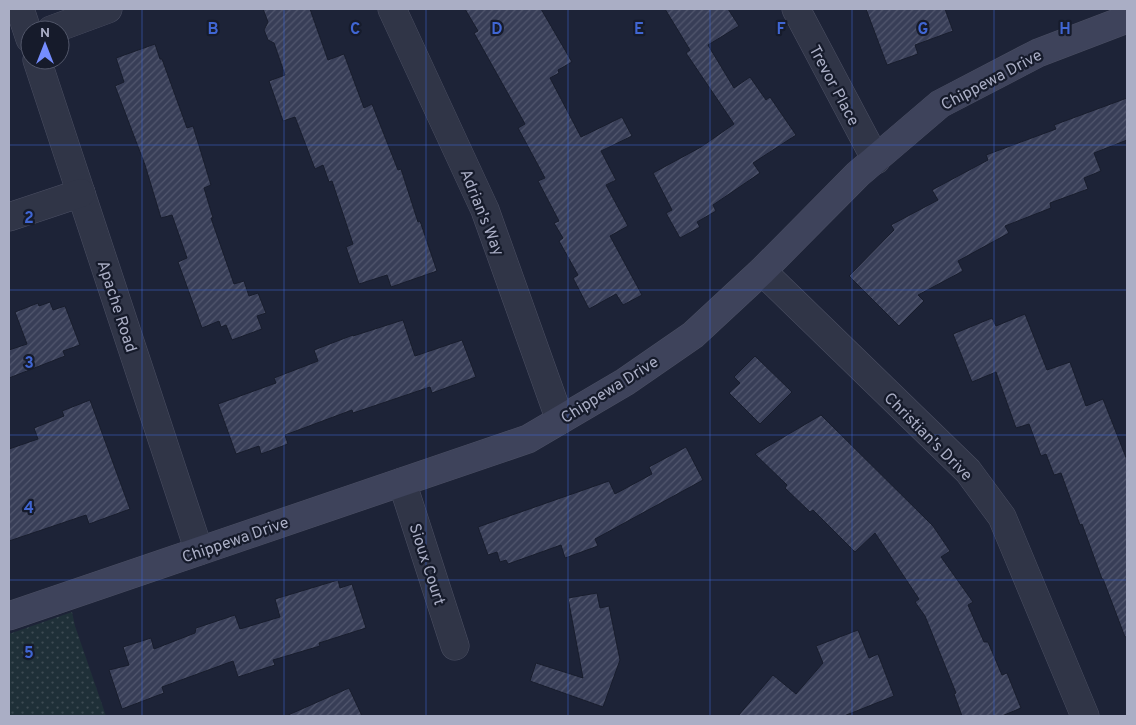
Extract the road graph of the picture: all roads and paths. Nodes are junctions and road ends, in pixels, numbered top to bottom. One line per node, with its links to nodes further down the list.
1 (108, 9): 5 (street)
2 (392, 9): 11 (street, Adrian's Way)
3 (796, 9): 7 (street, Trevor Place)
4 (1127, 18): 7 (street, Chippewa Drive)
5 (70, 23)
6 (40, 70): 8 (street, Apache Road)
7 (876, 160): 10 (street, Chippewa Drive)
8 (80, 193): 9 (street); 13 (street, Apache Road)
9 (9, 216)
10 (762, 271): 11 (street, Chippewa Drive); 16 (street, Christian's Drive)
11 (560, 420): 12 (street, Chippewa Drive)
12 (402, 482): 13 (street, Chippewa Drive); 15 (street, Sioux Court)
13 (199, 551): 14 (street, Chippewa Drive)
14 (9, 616)
15 (454, 646)
16 (1085, 716)

